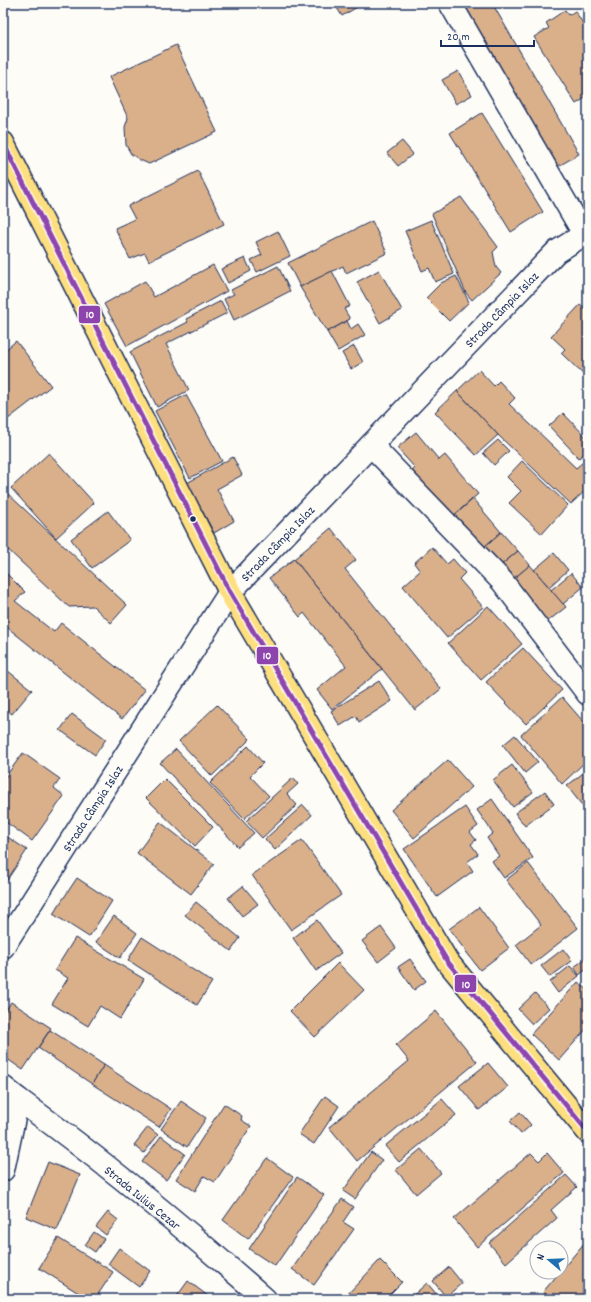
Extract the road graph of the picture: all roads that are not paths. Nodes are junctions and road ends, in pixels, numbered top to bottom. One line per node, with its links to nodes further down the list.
1 (450, 3): 3 (street)
2 (3, 143): 5 (main road)
3 (586, 233): 4 (street, Strada Câmpia Islaz)
4 (371, 445): 5 (street, Strada Câmpia Islaz); 6 (street)
5 (230, 592): 7 (street, Strada Câmpia Islaz); 9 (main road)
6 (588, 694)
7 (3, 947)
8 (10, 1093): 10 (street); 11 (street, Strada Iulius Cezar)
9 (588, 1132)
10 (3, 1170)
11 (264, 1299)

